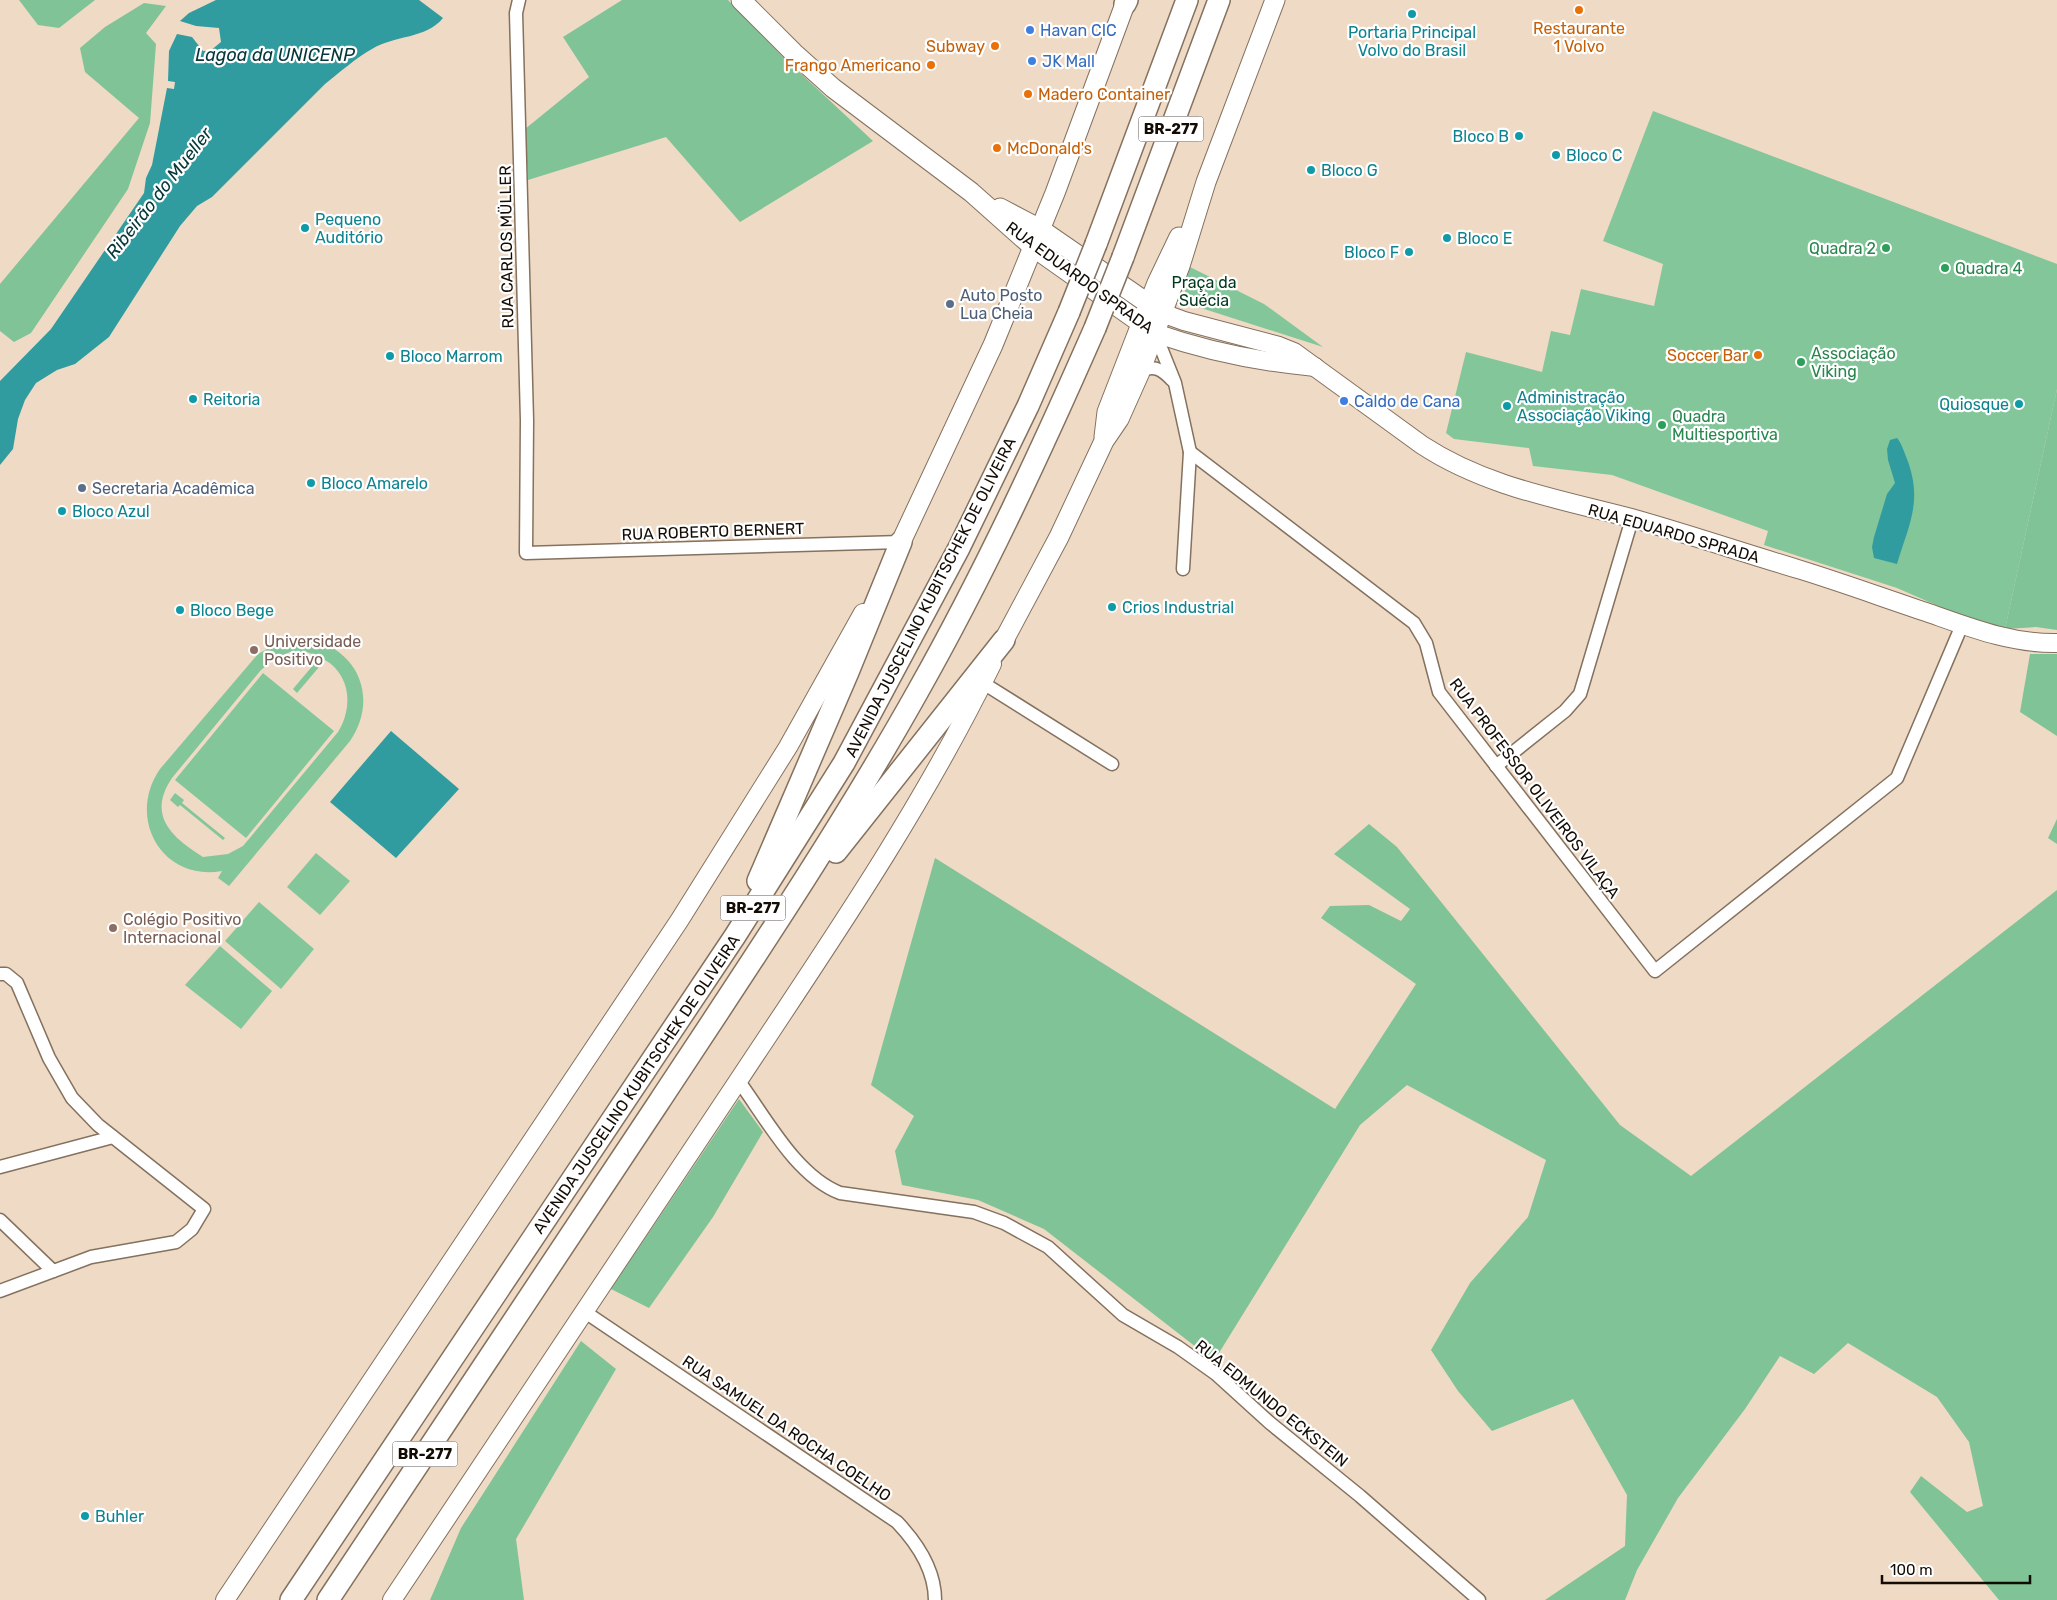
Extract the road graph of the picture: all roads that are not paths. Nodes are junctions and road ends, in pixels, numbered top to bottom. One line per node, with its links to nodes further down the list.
1 (519, 0): 21 (street, RUA CARLOS MÜLLER)
2 (741, 0): 7 (main road, RUA EDUARDO SPRADA)
3 (1187, 0): 29 (highway, AVENIDA JUSCELINO KUBITSCHEK DE OLIVEIRA / BR-277, bridge)
4 (1219, 0): 31 (highway, AVENIDA JUSCELINO KUBITSCHEK DE OLIVEIRA / BR-277, bridge)
5 (1275, 0): 12 (main road)
6 (1126, 1): 8 (main road)
7 (971, 192): 9 (main road, RUA EDUARDO SPRADA); 11 (main road, RUA EDUARDO SPRADA)
8 (1055, 193): 9 (main road); 10 (main road)
9 (1009, 213): 10 (main road, RUA EDUARDO SPRADA)
10 (1040, 229): 11 (main road); 12 (main road, RUA EDUARDO SPRADA)
11 (1033, 247): 13 (main road, RUA EDUARDO SPRADA); 20 (main road)
12 (1155, 309): 13 (main road); 14 (main road, RUA EDUARDO SPRADA)
13 (1148, 329): 14 (main road, RUA EDUARDO SPRADA); 15 (main road); 16 (street); 17 (main road)
14 (1316, 367): 19 (main road, RUA EDUARDO SPRADA)
15 (1140, 372): 16 (street); 17 (main road)
16 (1175, 383): 18 (street)
17 (1104, 441): 24 (main road)
18 (1190, 452): 22 (street); 28 (street, RUA PROFESSOR OLIVEIROS VILAÇA)
19 (1632, 518): 23 (main road, RUA EDUARDO SPRADA); 28 (street)
20 (901, 542): 21 (street, RUA ROBERTO BERNERT); 29 (highway); 39 (main road)
21 (526, 553)
22 (1183, 569)
23 (1962, 625): 25 (main road, RUA EDUARDO SPRADA); 28 (street, RUA PROFESSOR OLIVEIROS VILAÇA)
24 (1004, 640): 26 (main road); 31 (highway)
25 (2057, 644)
26 (983, 683): 27 (street); 32 (main road)
27 (1112, 764)
28 (1496, 766)
29 (734, 936): 40 (highway, AVENIDA JUSCELINO KUBITSCHEK DE OLIVEIRA / BR-277)
30 (3, 974): 33 (street)
31 (707, 1028): 41 (highway, AVENIDA JUSCELINO KUBITSCHEK DE OLIVEIRA / BR-277)
32 (738, 1080): 38 (main road); 44 (street, RUA EDMUNDO ECKSTEIN)
33 (113, 1137): 34 (street); 36 (street)
34 (0, 1168)
35 (0, 1220): 36 (street)
36 (53, 1271): 37 (street)
37 (0, 1291)
38 (585, 1312): 42 (main road); 43 (street, RUA SAMUEL DA ROCHA COELHO)
39 (225, 1600)
40 (291, 1600)
41 (328, 1600)
42 (392, 1600)
43 (935, 1600)
44 (1479, 1600)

